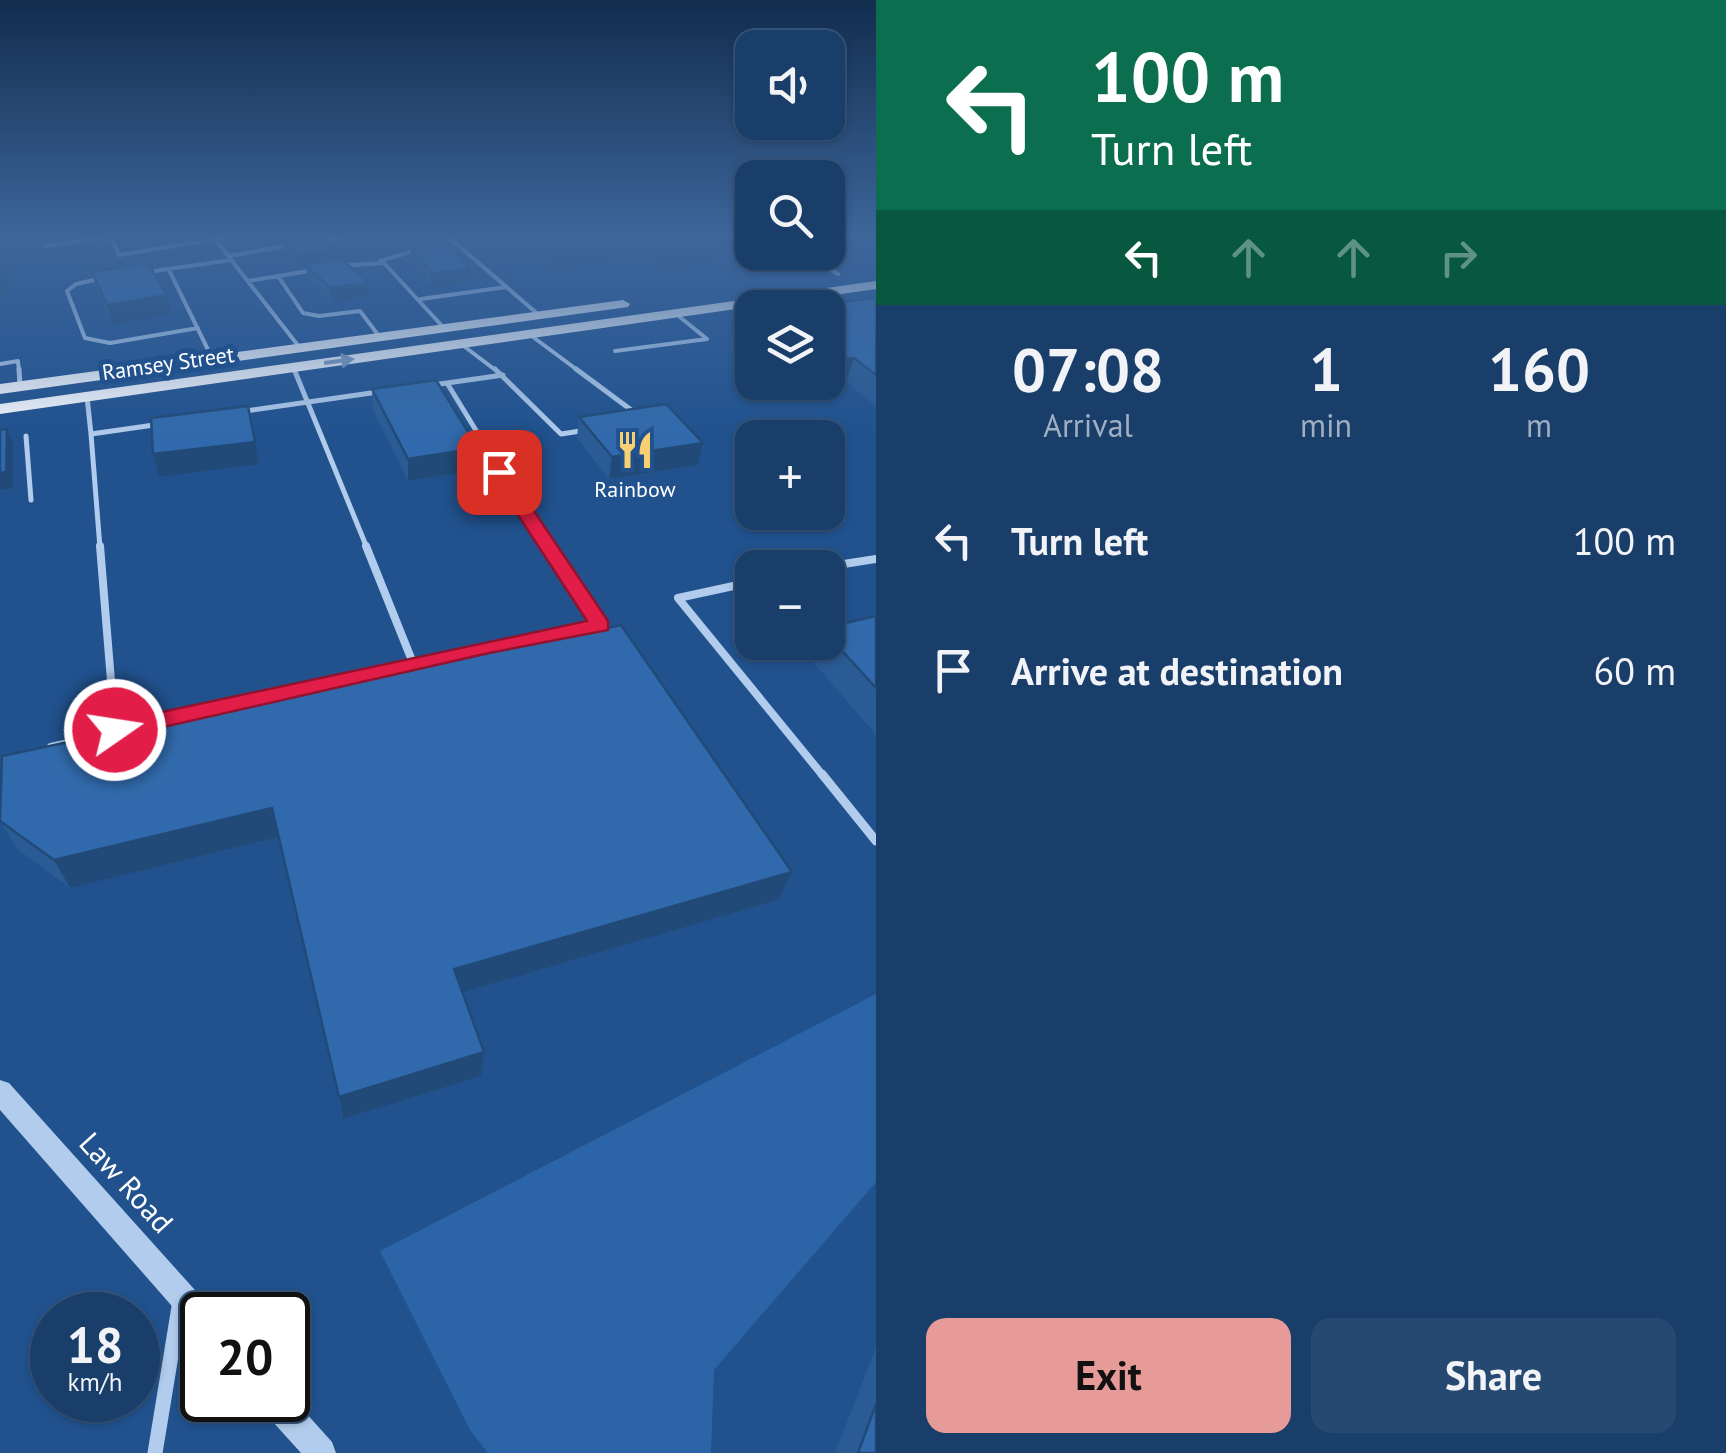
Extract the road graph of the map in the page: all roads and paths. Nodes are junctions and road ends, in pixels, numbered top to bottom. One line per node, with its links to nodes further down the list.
1 (71, 302): 13 (lane)
2 (185, 302): 13 (lane)
3 (264, 302): 18 (lane)
4 (295, 302): 16 (lane)
5 (423, 302): 14 (lane)
6 (523, 302): 12 (lane)
7 (638, 302): 12 (main road, Ramsey Street)
8 (732, 306): 9 (main road, Ramsey Street); 10 (lane); 11 (main road, Ramsey Street)
9 (735, 306)
10 (735, 308)
11 (676, 314): 15 (main road, Ramsey Street); 19 (lane)
12 (539, 315): 14 (main road, Ramsey Street)
13 (198, 328): 20 (lane)
14 (444, 328): 16 (main road, Ramsey Street)
15 (529, 334): 17 (main road, Ramsey Street); 34 (lane)
16 (379, 336): 18 (main road, Ramsey Street)
17 (461, 344): 22 (main road, Ramsey Street, one-way to 17); 23 (lane)
18 (300, 348): 20 (main road, Ramsey Street)
19 (614, 352)
20 (213, 360): 25 (main road, Ramsey Street)
21 (0, 364): 25 (lane)
22 (294, 368): 29 (main road, Ramsey Street); 30 (lane)
23 (502, 375): 24 (lane); 35 (lane)
24 (446, 383): 26 (lane); 42 (lane)
25 (20, 386): 27 (main road, Ramsey Street)
26 (427, 386)
27 (0, 389)
28 (388, 391): 30 (lane)
29 (87, 397): 31 (main road, Ramsey Street); 36 (lane)
30 (308, 402): 32 (lane); 42 (lane)
31 (0, 409)
32 (229, 414)
33 (170, 422): 36 (lane)
34 (629, 423)
35 (595, 428)
36 (91, 434): 43 (lane)
37 (26, 436): 38 (lane)
38 (31, 500)
39 (876, 559): 40 (lane)
40 (845, 564)
41 (735, 586): 45 (lane)
42 (413, 664): 43 (lane)
43 (115, 730): 44 (lane)
44 (33, 754)
45 (876, 840)
46 (0, 1092): 47 (street, Law Road)
47 (180, 1295)
48 (180, 1302): 50 (street)
49 (293, 1422): 51 (street)
50 (154, 1453)
51 (320, 1453)

